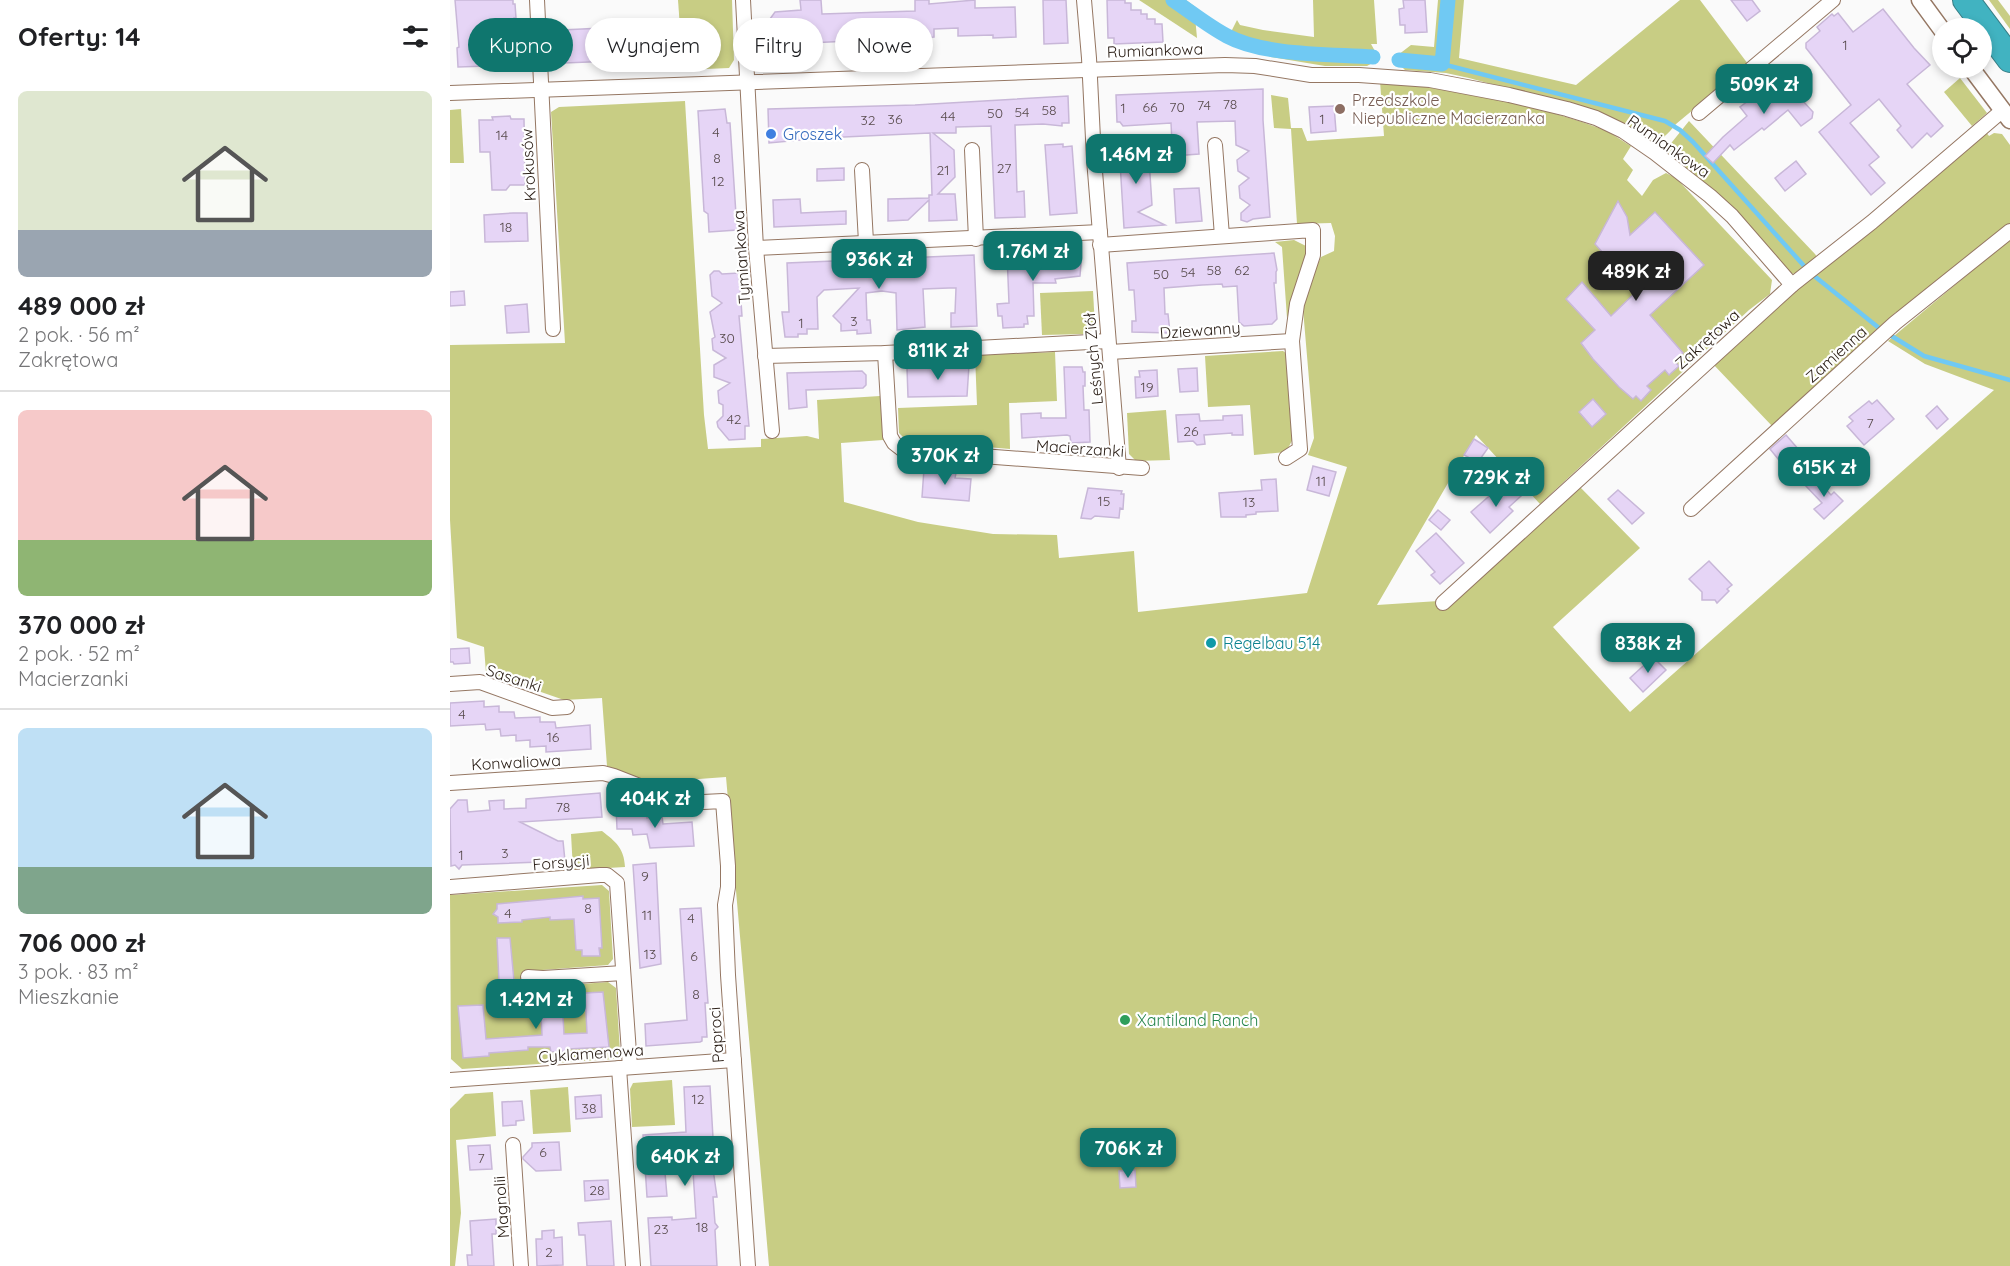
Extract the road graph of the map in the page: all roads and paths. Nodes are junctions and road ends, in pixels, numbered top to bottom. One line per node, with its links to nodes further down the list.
1 (537, 0): 12 (street, Krokusów)
2 (743, 0): 11 (street, Tymiankowa)
3 (1084, 0): 9 (street, Leśnych Ziół)
4 (1833, 0): 14 (street)
5 (1920, 0): 7 (street)
6 (1966, 0): 8 (highway)
7 (1933, 18)
8 (2010, 59)
9 (1090, 69): 11 (street, Rumiankowa); 21 (street, Leśnych Ziół); 25 (street, Rumiankowa)
10 (1978, 78): 15 (street)
11 (747, 81): 12 (street, Rumiankowa); 24 (street, Tymiankowa)
12 (541, 89): 13 (street, Rumiankowa); 26 (street, Krokusów)
13 (450, 93)
14 (1699, 113)
15 (2006, 115): 25 (street, Zakrętowa)
16 (1215, 145): 20 (street)
17 (972, 150): 22 (street)
18 (862, 170): 23 (street)
19 (2010, 231): 35 (street, Zamienna)
20 (1222, 236): 21 (street); 27 (street)
21 (1100, 238): 22 (street); 28 (street, Leśnych Ziół)
22 (976, 239): 23 (street)
23 (866, 242): 24 (street)
24 (756, 248): 30 (street, Tymiankowa)
25 (1792, 285): 36 (street, Zakrętowa)
26 (553, 329)
27 (1292, 340): 28 (street, Dziewanny); 32 (street)
28 (1109, 346): 29 (street, Dziewanny); 33 (street, Leśnych Ziół)
29 (885, 353): 30 (street, Dziewanny); 33 (street, Macierzanki)
30 (765, 356): 31 (street, Tymiankowa)
31 (772, 430)
32 (1286, 458)
33 (1119, 468): 34 (street, Macierzanki)
34 (1142, 468)
35 (1691, 509)
36 (1443, 603)
37 (450, 684): 38 (street, Sasanki)
38 (567, 707)
39 (450, 783): 40 (street, Konwaliowa)
40 (723, 801): 44 (street, Paproci)
41 (450, 887): 42 (street, Forsycji)
42 (623, 973): 43 (street); 45 (street, Forsycji)
43 (528, 977)
44 (734, 1060): 45 (street, Cyklamenowa); 50 (street, Paproci)
45 (625, 1068): 46 (street, Cyklamenowa); 49 (street, Forsycji)
46 (450, 1080)
47 (513, 1145): 48 (street, Magnolii)
48 (521, 1266)
49 (633, 1266)
50 (748, 1266)

